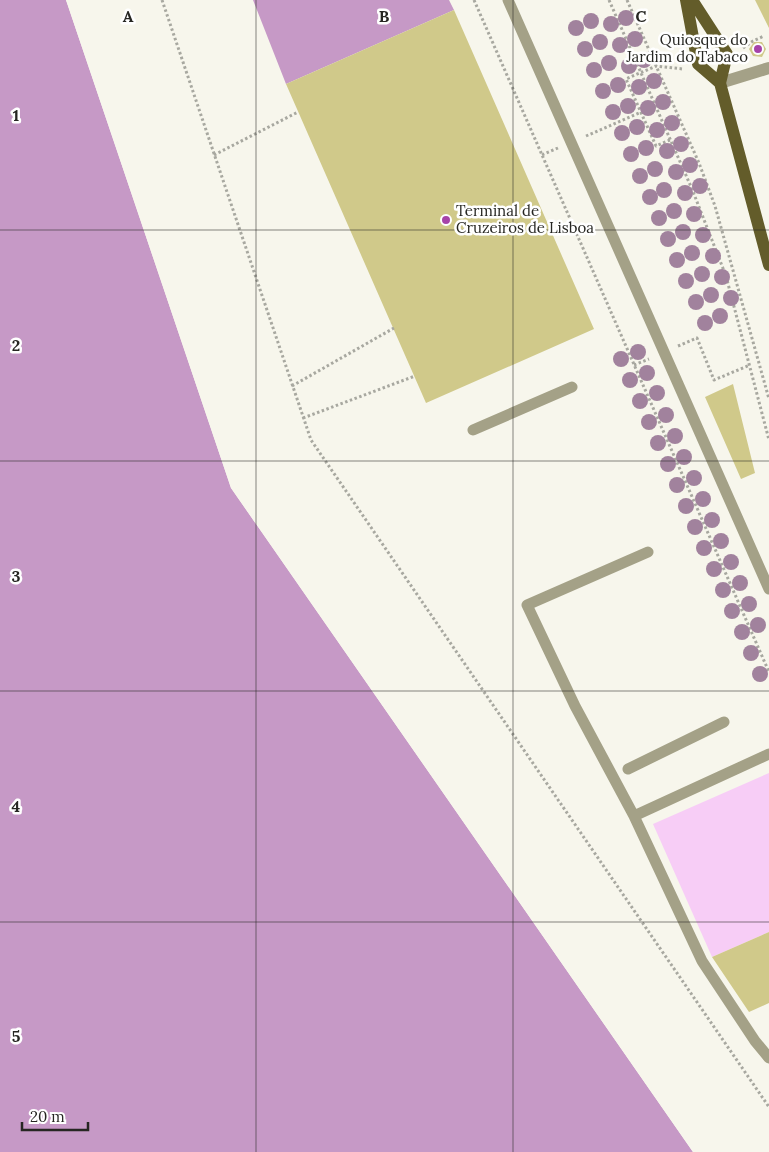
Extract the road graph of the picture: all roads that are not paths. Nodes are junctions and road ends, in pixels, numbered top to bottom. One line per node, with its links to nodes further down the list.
1 (508, 0): 10 (lane)
2 (686, 0): 5 (main road)
3 (692, 0): 5 (main road)
4 (769, 68): 5 (street)
5 (720, 84): 6 (main road)
6 (769, 265)
7 (572, 387): 8 (lane)
8 (473, 430)
9 (648, 552): 14 (lane)
10 (769, 590)
11 (724, 722): 13 (lane)
12 (769, 754): 14 (lane)
13 (628, 769)
14 (634, 816): 15 (lane)
15 (769, 1058)

